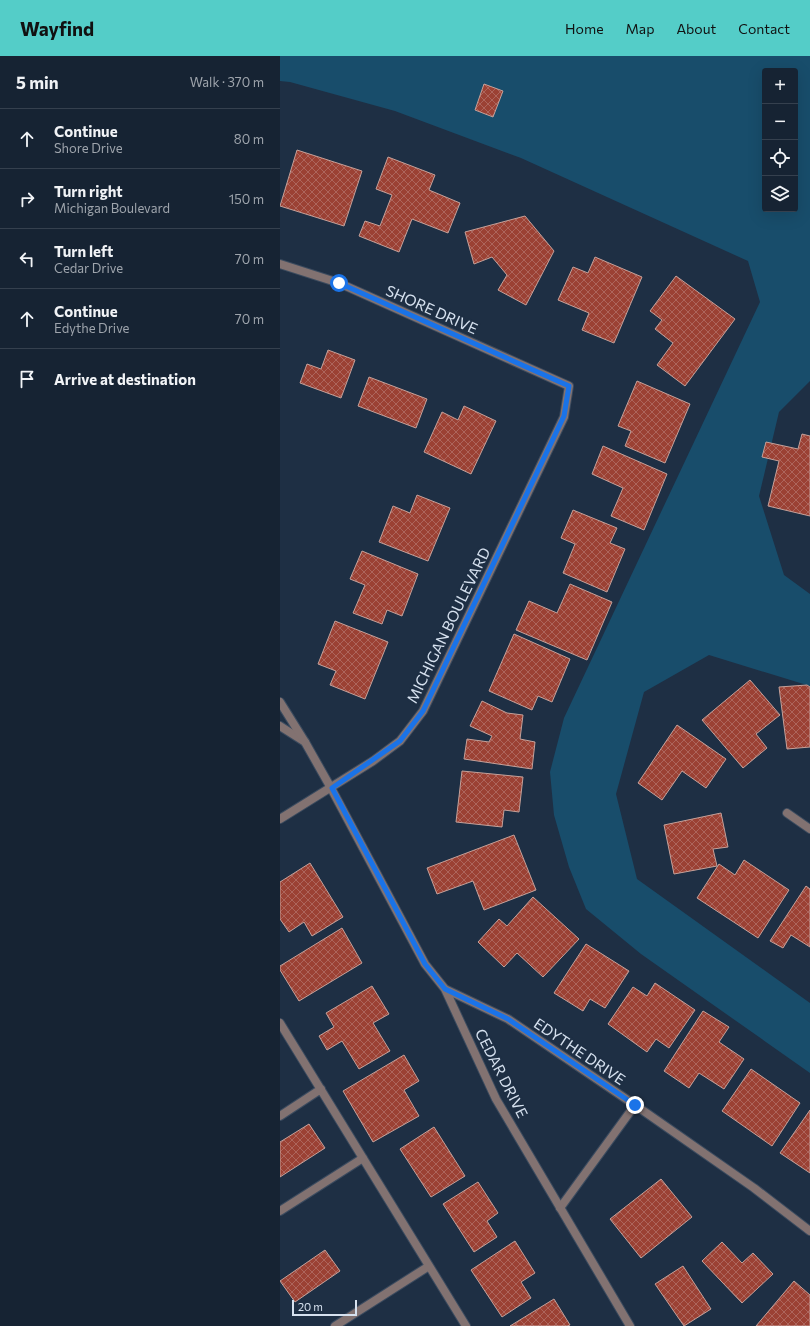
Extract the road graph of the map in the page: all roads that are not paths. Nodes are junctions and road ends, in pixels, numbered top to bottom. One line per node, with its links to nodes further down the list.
1 (280, 264): 2 (street, SHORE DRIVE)
2 (569, 386): 6 (street, MICHIGAN BOULEVARD)
3 (280, 702): 5 (street)
4 (280, 726): 5 (street)
5 (305, 742): 6 (street, CEDAR DRIVE)
6 (332, 788): 8 (street, MICHIGAN BOULEVARD); 10 (street, CEDAR DRIVE)
7 (787, 813): 9 (street)
8 (280, 819)
9 (810, 829)
10 (445, 989): 13 (street, EDYTHE DRIVE); 16 (street, CEDAR DRIVE)
11 (280, 1023): 12 (street)
12 (321, 1089): 14 (street); 15 (street)
13 (635, 1105): 16 (street); 18 (street, EDYTHE DRIVE)
14 (280, 1116)
15 (363, 1158): 17 (street); 19 (street)
16 (560, 1208): 22 (street, CEDAR DRIVE)
17 (280, 1211)
18 (810, 1231)
19 (429, 1266): 20 (street); 21 (street)
20 (335, 1326)
21 (466, 1326)
22 (630, 1326)

